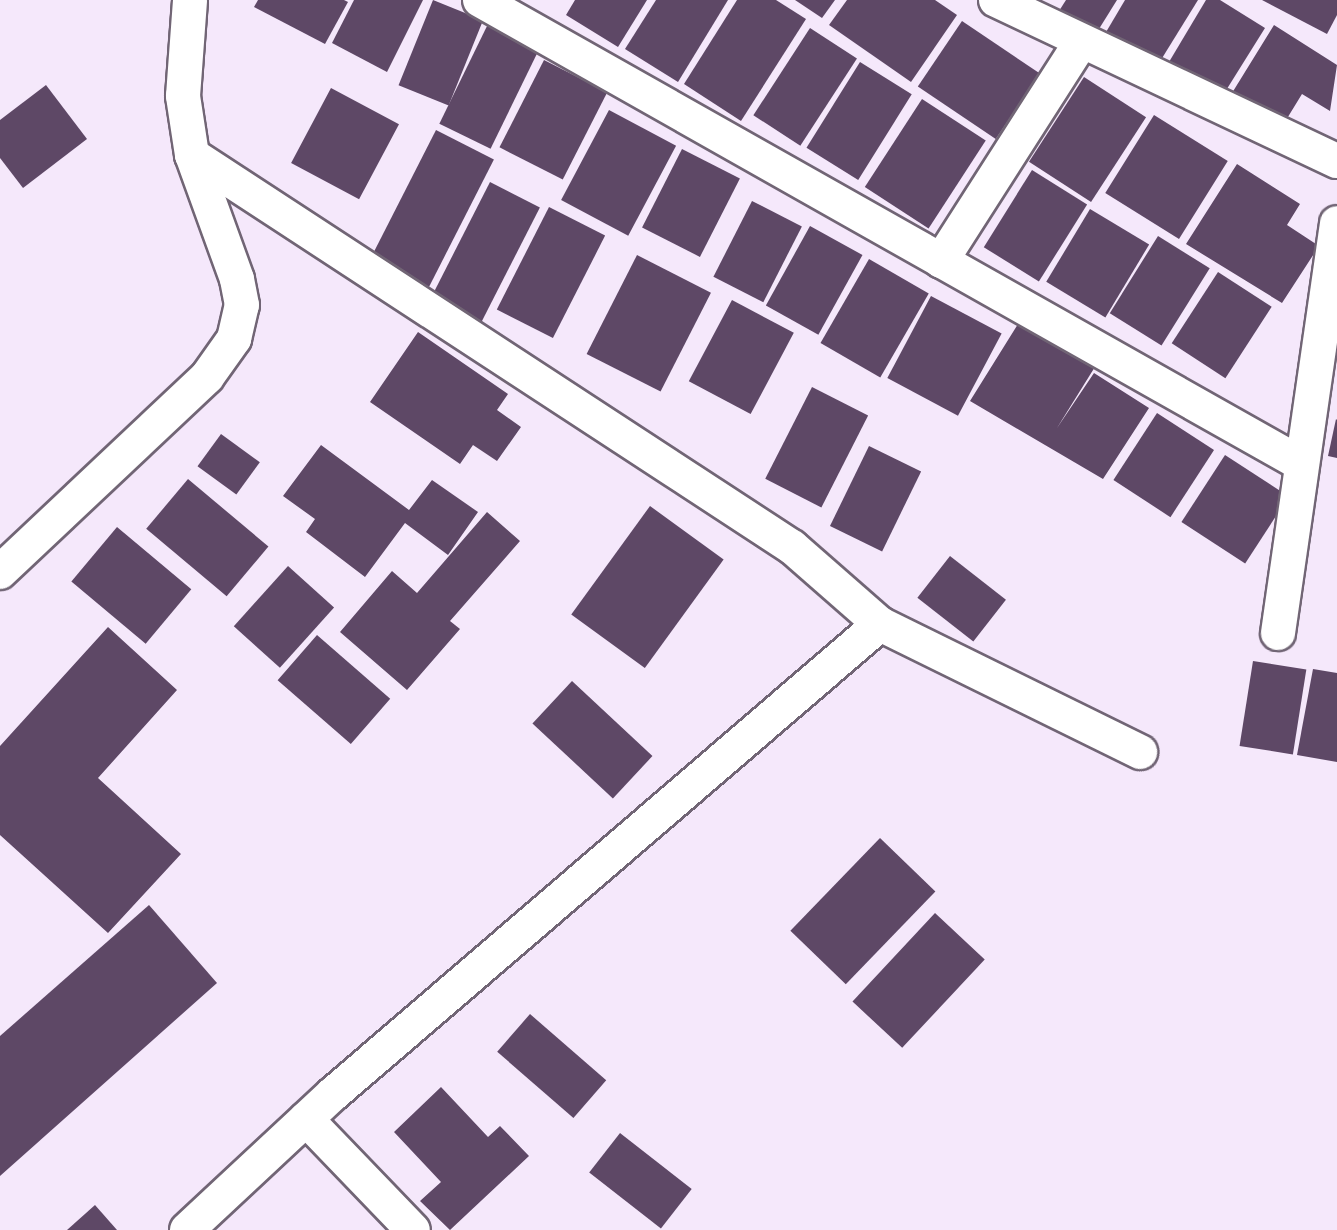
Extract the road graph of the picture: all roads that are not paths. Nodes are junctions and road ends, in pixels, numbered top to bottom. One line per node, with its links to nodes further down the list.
1 (190, 0): 5 (street)
2 (480, 0): 8 (street)
3 (996, 0): 4 (street)
4 (1080, 44): 6 (street); 8 (street)
5 (192, 155): 10 (street); 11 (street)
6 (1337, 161)
7 (1337, 223): 9 (street)
8 (941, 261): 9 (street)
9 (1298, 462): 12 (street)
10 (0, 572)
11 (880, 624): 13 (street); 14 (street)
12 (1278, 633)
13 (1140, 752)
14 (306, 1119): 15 (street); 16 (street)
15 (187, 1230)
16 (413, 1230)

